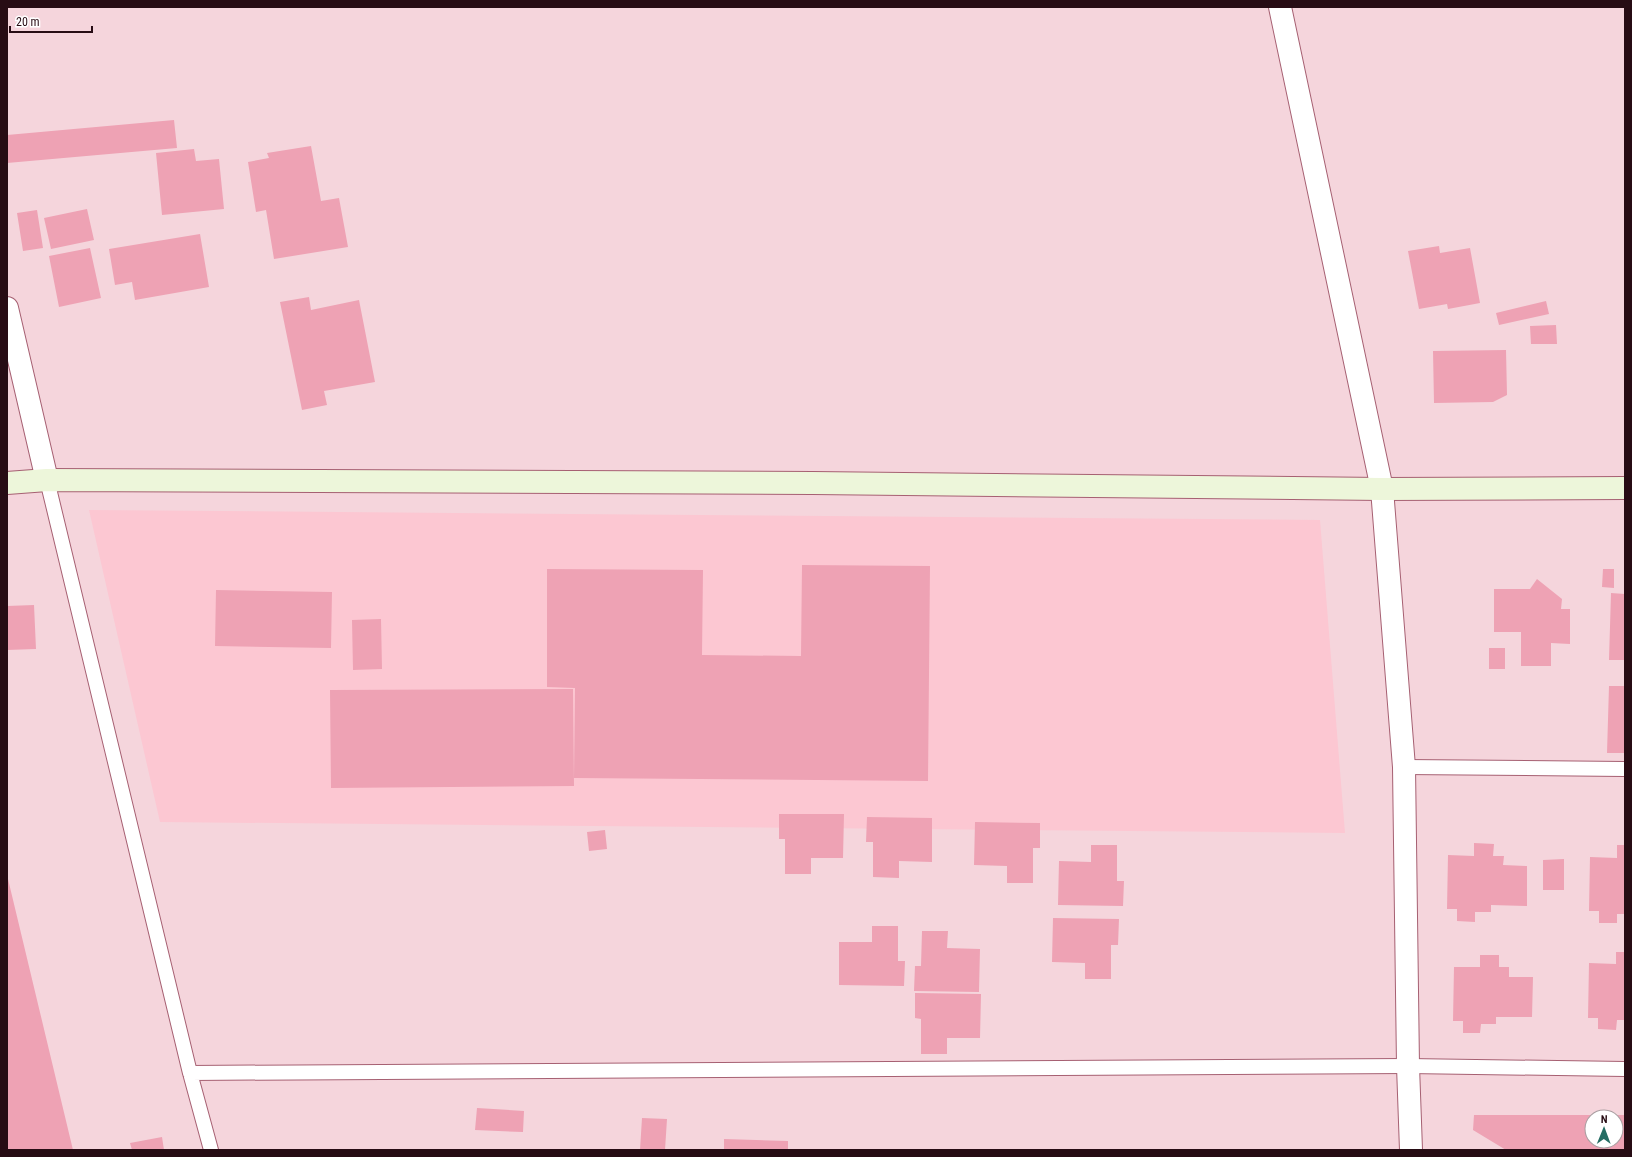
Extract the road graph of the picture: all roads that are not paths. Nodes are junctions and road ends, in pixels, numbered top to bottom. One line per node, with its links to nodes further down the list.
1 (1280, 7): 6 (street)
2 (7, 308): 3 (street)
3 (47, 480): 4 (main road); 6 (main road); 11 (lane)
4 (7, 482)
5 (1625, 488): 6 (main road)
6 (1382, 489): 7 (street)
7 (1404, 767): 8 (lane); 9 (street)
8 (1625, 769)
9 (1408, 1066): 10 (lane); 11 (lane); 13 (street)
10 (1625, 1069)
11 (190, 1073): 12 (lane)
12 (211, 1150)
13 (1411, 1150)

